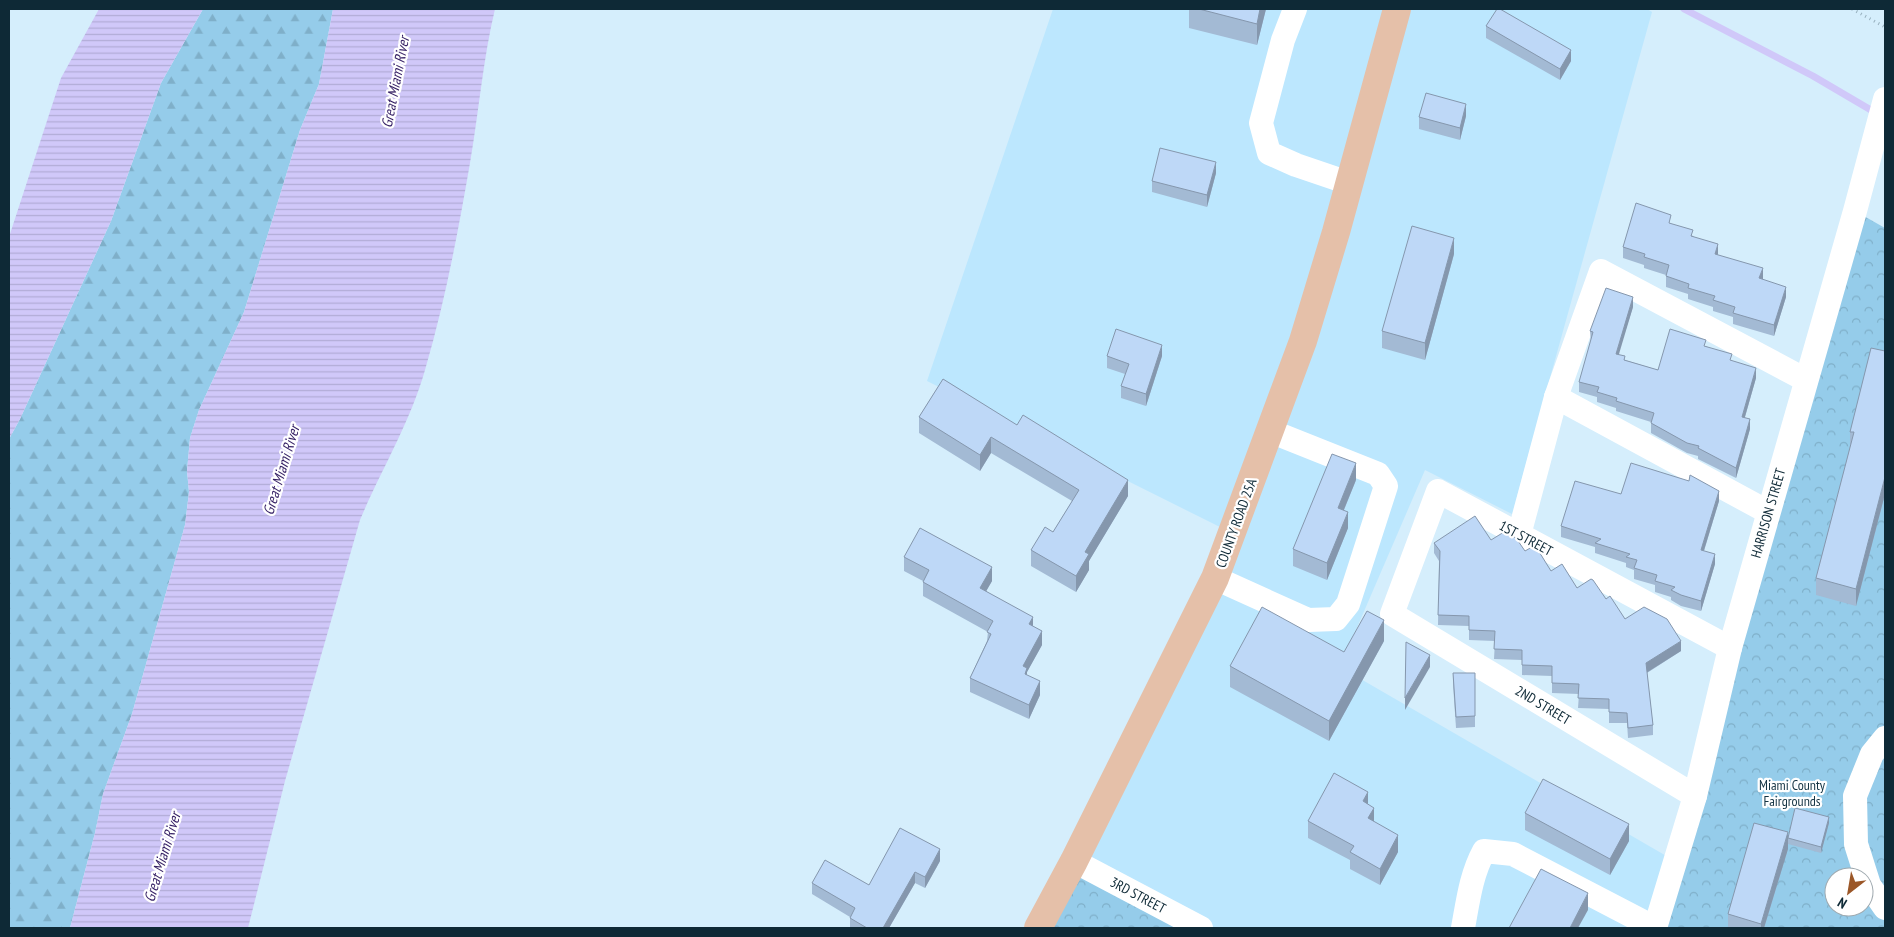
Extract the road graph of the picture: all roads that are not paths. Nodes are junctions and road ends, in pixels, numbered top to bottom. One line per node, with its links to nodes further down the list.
1 (1295, 9): 4 (street)
2 (1397, 9): 4 (main road, COUNTY ROAD 25A)
3 (1885, 100): 5 (street, HARRISON STREET)
4 (1349, 183): 7 (main road, COUNTY ROAD 25A)
5 (1806, 380): 6 (street); 8 (street, HARRISON STREET)
6 (1556, 397): 8 (street); 9 (street)
7 (1270, 431): 10 (main road, COUNTY ROAD 25A); 10 (street)
8 (1768, 512): 12 (street, HARRISON STREET)
9 (1519, 535): 11 (street, 1ST STREET); 12 (street, 1ST STREET)
10 (1216, 578): 15 (main road, COUNTY ROAD 25A)
11 (1392, 614): 14 (street, 2ND STREET)
12 (1730, 648): 14 (street, HARRISON STREET)
13 (1885, 738): 16 (street)
14 (1695, 796): 20 (street, HARRISON STREET)
15 (1074, 861): 17 (main road, COUNTY ROAD 25A); 18 (street, 3RD STREET)
16 (1885, 908)
17 (1038, 928)
18 (1200, 928)
19 (1463, 928): 20 (street)
20 (1655, 928)

